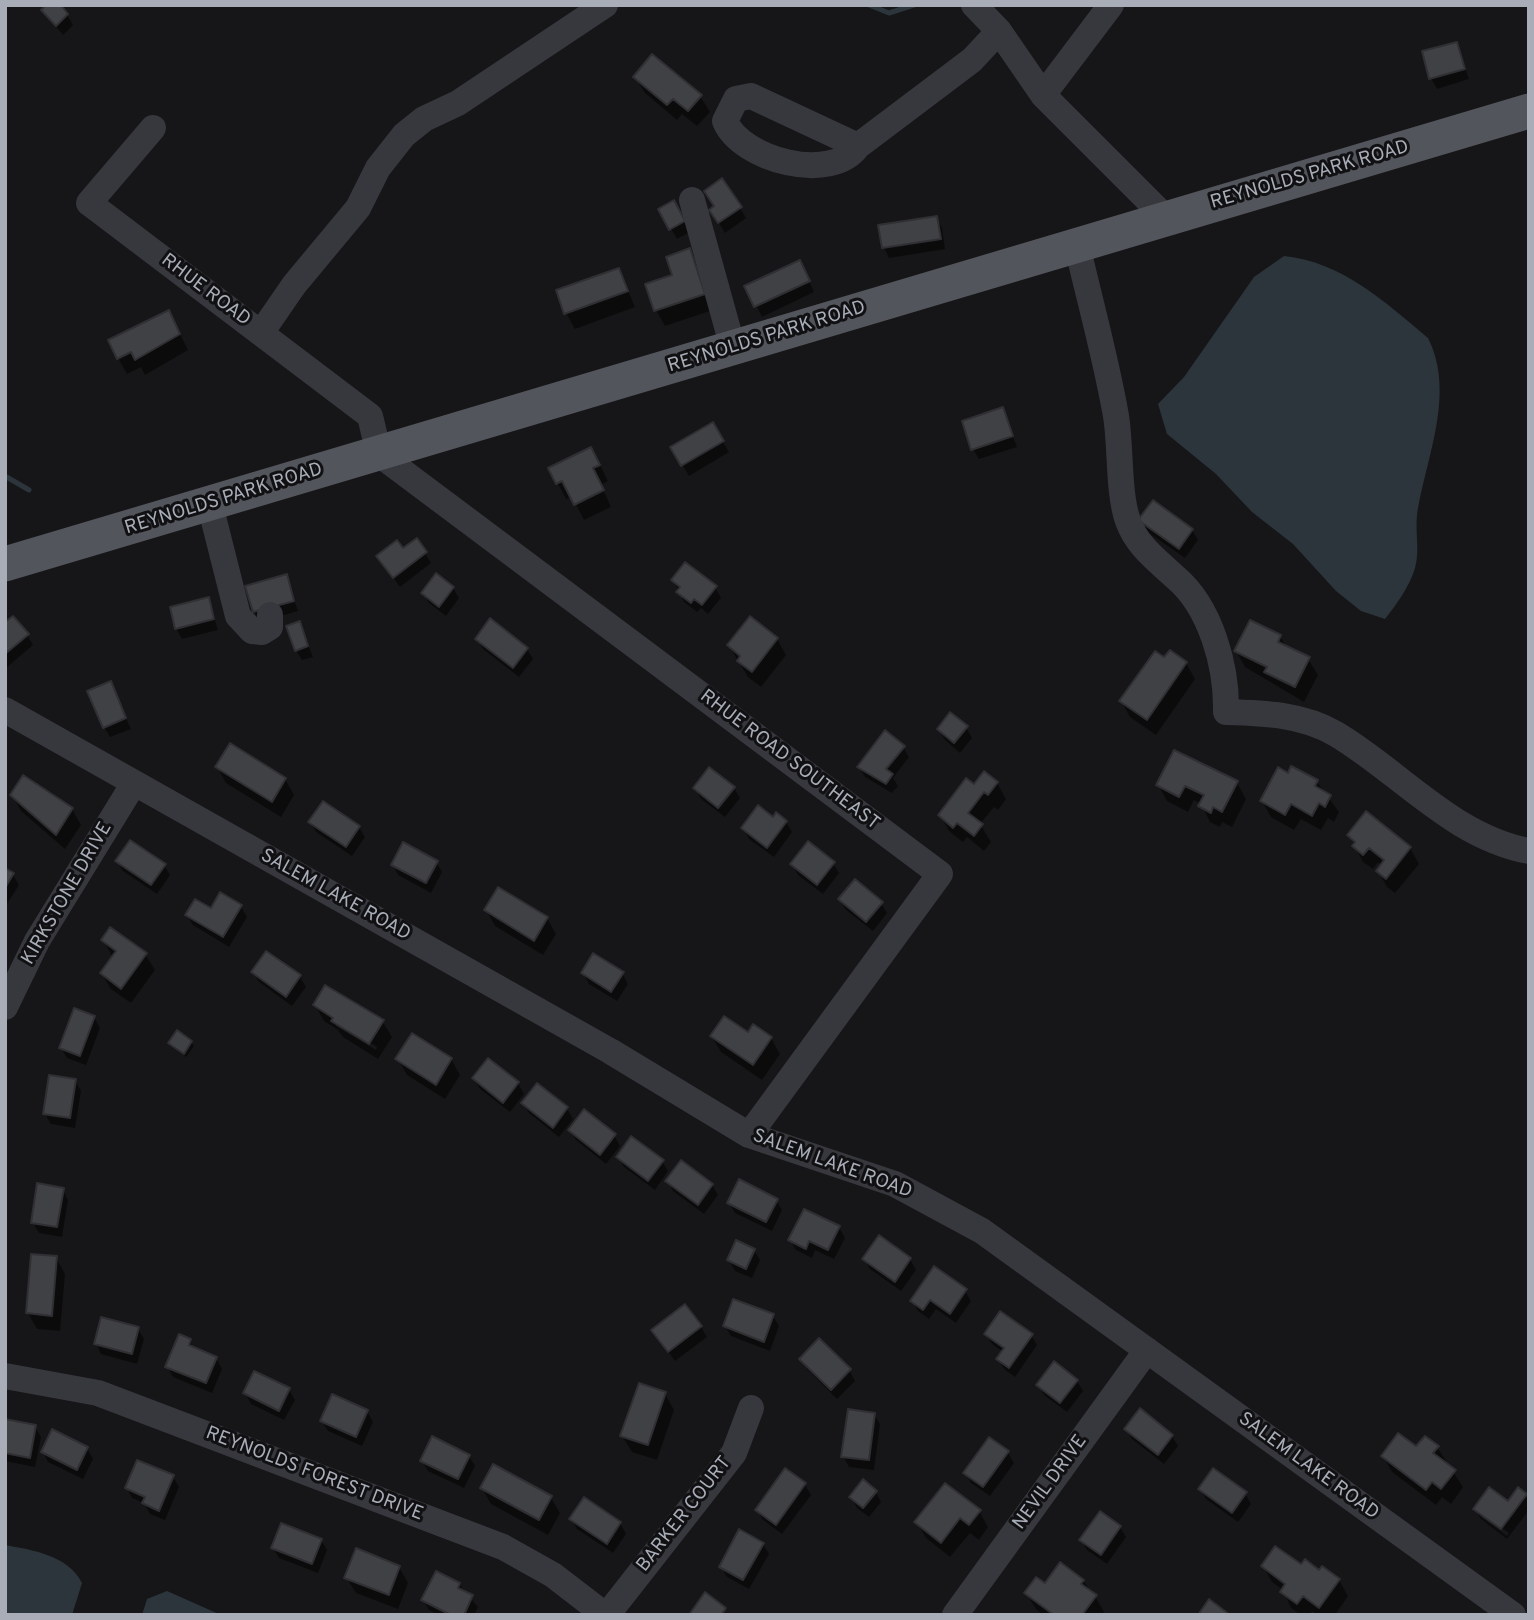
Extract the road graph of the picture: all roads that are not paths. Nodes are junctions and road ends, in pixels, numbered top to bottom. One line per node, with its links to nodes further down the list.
1 (605, 5): 12 (street)
2 (974, 5): 4 (street)
3 (1111, 5): 5 (street)
4 (999, 31): 5 (street); 8 (street)
5 (1043, 95): 10 (street)
6 (1527, 116): 10 (main road, REYNOLDS PARK ROAD)
7 (153, 128): 12 (street, RHUE ROAD)
8 (858, 146)
9 (692, 200): 13 (street)
10 (1166, 218): 11 (main road, REYNOLDS PARK ROAD)
11 (1077, 245): 13 (main road, REYNOLDS PARK ROAD); 20 (street)
12 (261, 333): 14 (street, RHUE ROAD)
13 (733, 348): 14 (main road, REYNOLDS PARK ROAD)
14 (379, 454): 15 (main road, REYNOLDS PARK ROAD); 22 (street, RHUE ROAD SOUTHEAST)
15 (210, 505): 16 (main road, REYNOLDS PARK ROAD); 17 (street)
16 (5, 564)
17 (270, 615)
18 (5, 710): 19 (street, SALEM LAKE ROAD)
19 (134, 783): 21 (street, KIRKSTONE DRIVE); 22 (street, SALEM LAKE ROAD)
20 (1529, 851)
21 (5, 1007)
22 (749, 1135): 23 (street, SALEM LAKE ROAD)
23 (1147, 1350): 27 (street, NEVIL DRIVE); 28 (street, SALEM LAKE ROAD)
24 (5, 1376): 26 (street, REYNOLDS FOREST DRIVE)
25 (751, 1408): 26 (street, BARKER COURT)
26 (606, 1615)
27 (955, 1615)
28 (1513, 1615)

